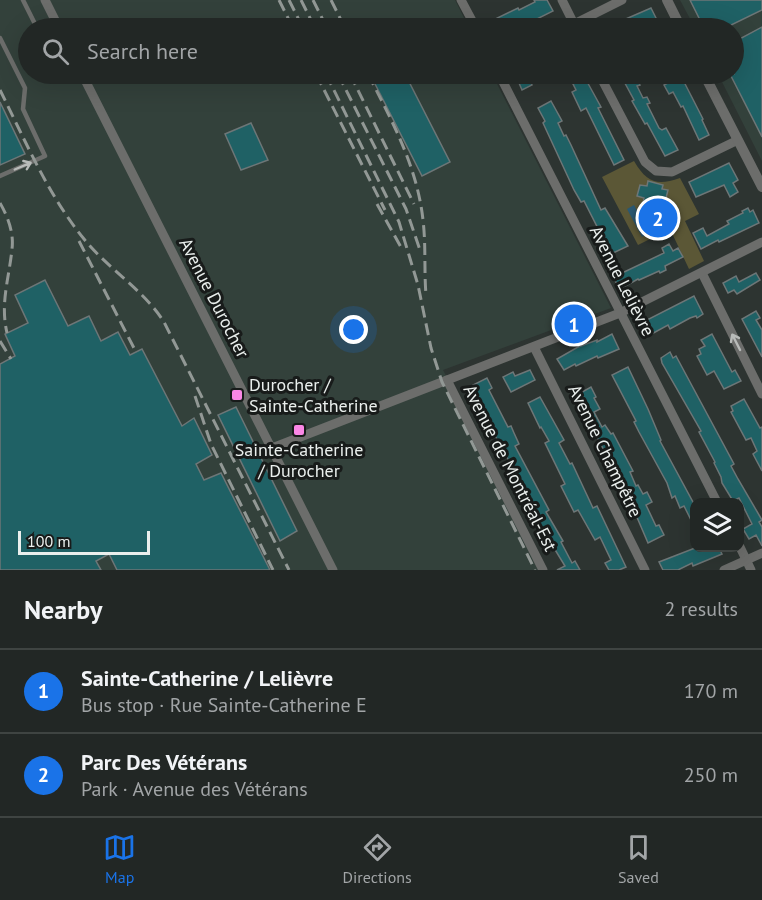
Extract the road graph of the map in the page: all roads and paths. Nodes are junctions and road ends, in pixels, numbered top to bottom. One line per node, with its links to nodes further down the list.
1 (23, 0): 7 (lane)
2 (45, 0): 8 (street)
3 (461, 0): 9 (street)
4 (562, 0): 10 (street)
5 (622, 0): 11 (street)
6 (667, 0): 12 (street)
7 (32, 18)
8 (54, 18)
9 (471, 18)
10 (569, 18)
11 (589, 18)
12 (676, 18)
13 (0, 38): 14 (lane, one-way to 13)
14 (18, 74)
15 (23, 84): 21 (lane, one-way to 15)
16 (87, 84): 29 (street, Avenue Durocher)
17 (504, 84): 25 (street, Avenue Lelièvre)
18 (604, 84): 20 (street)
19 (709, 84): 20 (street)
20 (738, 140): 22 (street)
21 (0, 176)
22 (762, 187)
23 (762, 242): 24 (street)
24 (702, 273): 25 (street); 28 (street, one-way to 24)
25 (620, 313): 26 (street); 30 (street, Avenue Lelièvre)
26 (534, 347): 27 (street); 35 (street, Avenue Champêtre)
27 (447, 380): 29 (street); 34 (street, Avenue de Montréal-Est)
28 (762, 394)
29 (272, 448): 33 (street, Avenue Durocher)
30 (715, 498)
31 (762, 553): 32 (street)
32 (749, 565): 36 (street)
33 (333, 570)
34 (543, 570)
35 (645, 570)
36 (724, 570)

